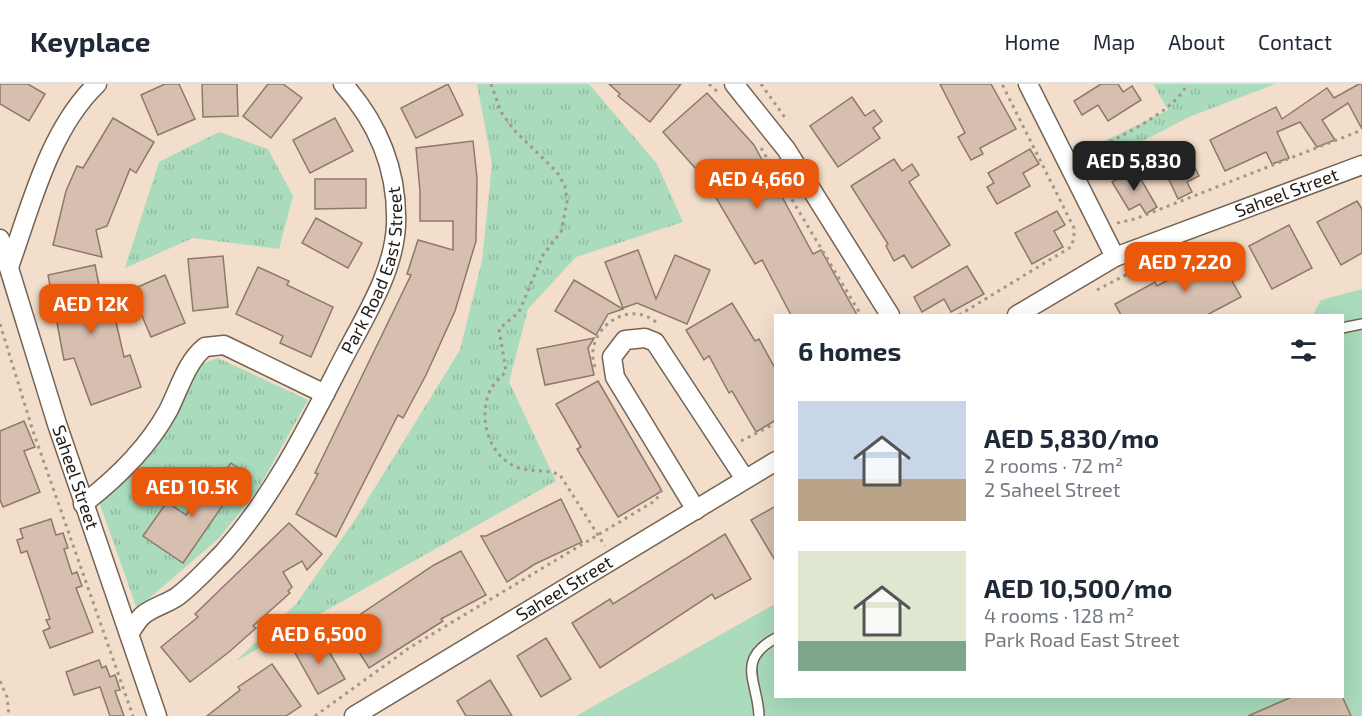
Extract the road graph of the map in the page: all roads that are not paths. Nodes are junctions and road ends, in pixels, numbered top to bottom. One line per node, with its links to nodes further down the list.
1 (97, 84): 8 (street)
2 (343, 84): 13 (street, Park Road East Street)
3 (1028, 84): 7 (street)
4 (729, 91): 9 (street)
5 (1362, 165): 7 (street, Saheel Street)
6 (0, 239): 8 (street, Saheel Street)
7 (1115, 257): 10 (street, Saheel Street)
8 (9, 267): 16 (street, Saheel Street)
9 (889, 314)
10 (1019, 314)
11 (1362, 324): 12 (lane)
12 (1344, 328)
13 (325, 394): 16 (street); 18 (street, Park Road East Street)
14 (774, 462): 15 (street, Saheel Street)
15 (745, 479): 17 (street, Saheel Street); 17 (street)
16 (83, 504): 18 (street, Saheel Street)
17 (696, 510): 21 (street, Saheel Street)
18 (129, 634): 20 (street, Saheel Street)
19 (774, 639): 22 (lane)
20 (157, 716)
21 (354, 716)
22 (759, 716)

